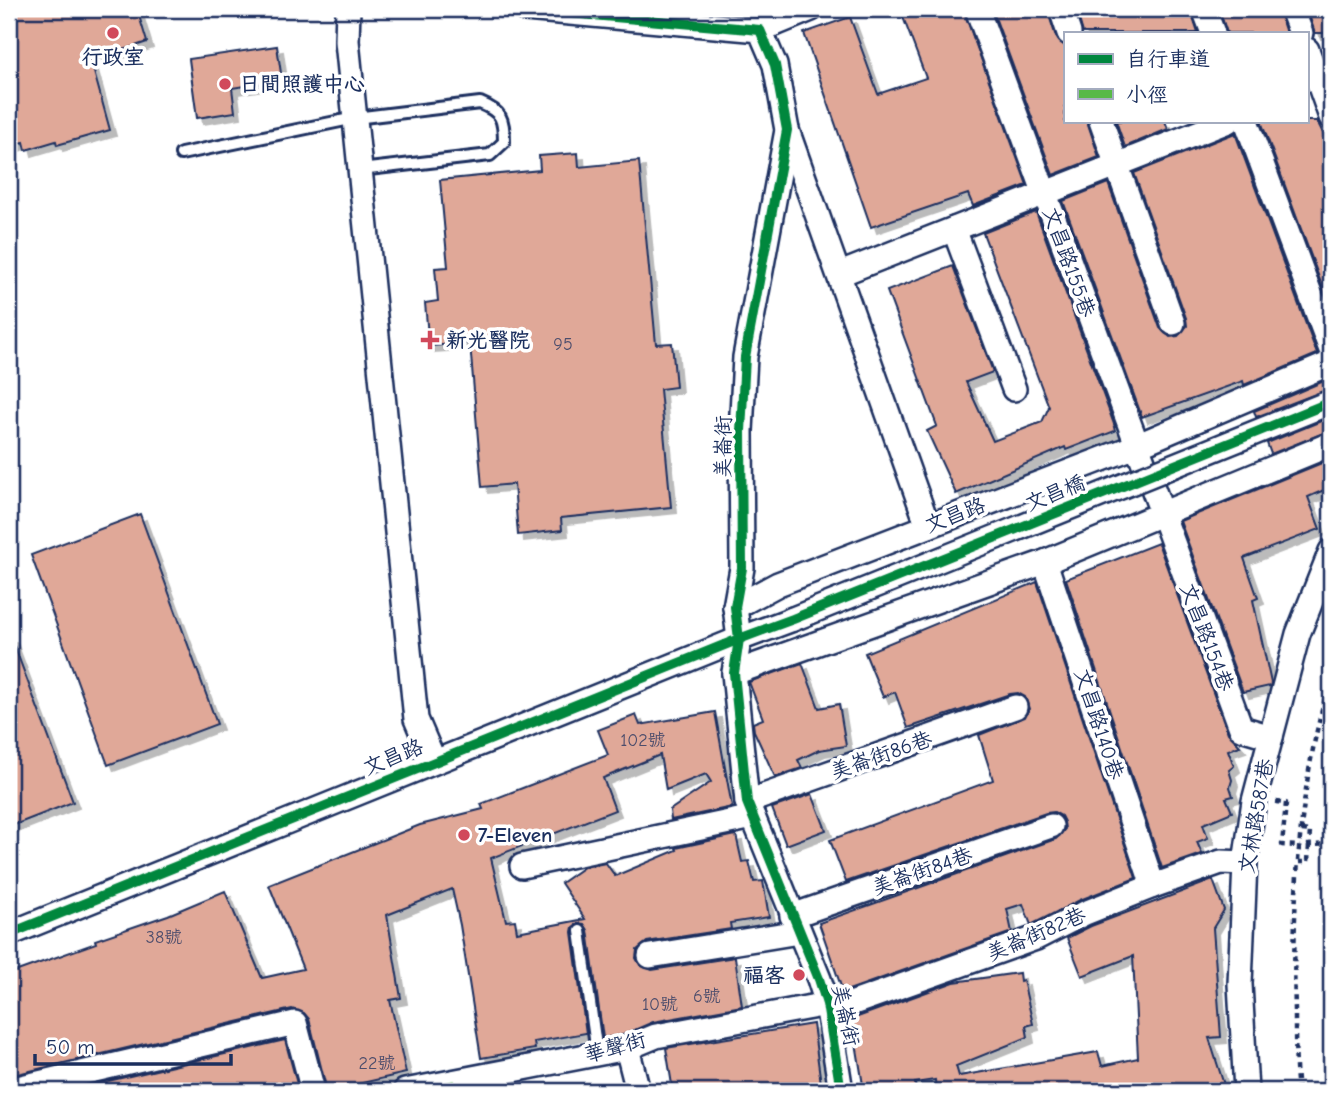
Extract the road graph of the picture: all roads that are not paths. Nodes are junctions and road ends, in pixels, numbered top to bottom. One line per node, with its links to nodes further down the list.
1 (348, 9): 15 (street)
2 (525, 9): 8 (street)
3 (811, 9): 8 (street)
4 (977, 9): 23 (street, 文昌路155巷)
5 (1061, 9): 9 (street)
6 (1204, 9): 10 (street)
7 (1292, 9): 11 (street)
8 (761, 30): 19 (street, 美崙街)
9 (1069, 32)
10 (1213, 32)
11 (1301, 32)
12 (1308, 53): 13 (street)
13 (1319, 85): 14 (street)
14 (1331, 117)
15 (355, 118): 20 (lane); 22 (street); 22 (lane)
16 (1101, 122): 21 (street)
17 (1225, 122): 21 (street)
18 (1246, 122): 27 (street)
19 (788, 130): 25 (street, 美崙街); 37 (street, 美崙街)
20 (181, 154)
21 (1116, 165): 23 (street); 26 (street)
22 (360, 170): 43 (street)
23 (1044, 193): 24 (street); 32 (street, 文昌路155巷)
24 (954, 229): 25 (street); 29 (street)
25 (840, 274): 34 (street, 美崙街)
26 (1173, 323)
27 (1331, 350)
28 (1331, 363): 32 (street, 文昌路)
29 (1014, 389)
30 (1331, 402): 38 (street, 文昌橋, bridge)
31 (1331, 444): 33 (street)
32 (1136, 446): 33 (street, 文昌路155巷); 34 (street, 文昌路)
33 (1161, 515): 36 (street); 42 (street, 文昌路154巷)
34 (928, 526): 37 (street, 文昌路)
35 (1331, 551): 42 (street, 文林路587巷)
36 (1045, 562): 40 (street); 48 (street, 文昌路140巷)
37 (735, 607): 39 (street, 美崙街)
38 (793, 620): 39 (street, 文昌路)
39 (738, 639): 40 (street, 美崙街); 43 (street, 文昌路)
40 (734, 673): 44 (street, 美崙街)
41 (1015, 707): 44 (street, 美崙街86巷)
42 (1271, 737): 46 (street, 文林路587巷)
43 (434, 761): 51 (street, 文昌路)
44 (750, 809): 47 (street, 美崙街86巷); 49 (street, 美崙街)
45 (1051, 826): 49 (street, 美崙街84巷)
46 (1245, 863): 48 (street, 美崙街82巷); 61 (street, 文林路587巷)
47 (522, 866)
48 (1153, 886): 53 (street, 美崙街82巷)
49 (796, 924): 52 (street, 美崙街84巷); 53 (street, 美崙街)
50 (580, 931): 55 (lane)
51 (9, 934)
52 (650, 956)
53 (827, 1008): 54 (street, 華聲街); 60 (street, 美崙街)
54 (627, 1048): 55 (street, 華聲街); 59 (street)
55 (597, 1053): 58 (street, 華聲街)
56 (9, 1090): 57 (street)
57 (313, 1091)
58 (405, 1091)
59 (638, 1091)
60 (841, 1091)
61 (1246, 1091)

